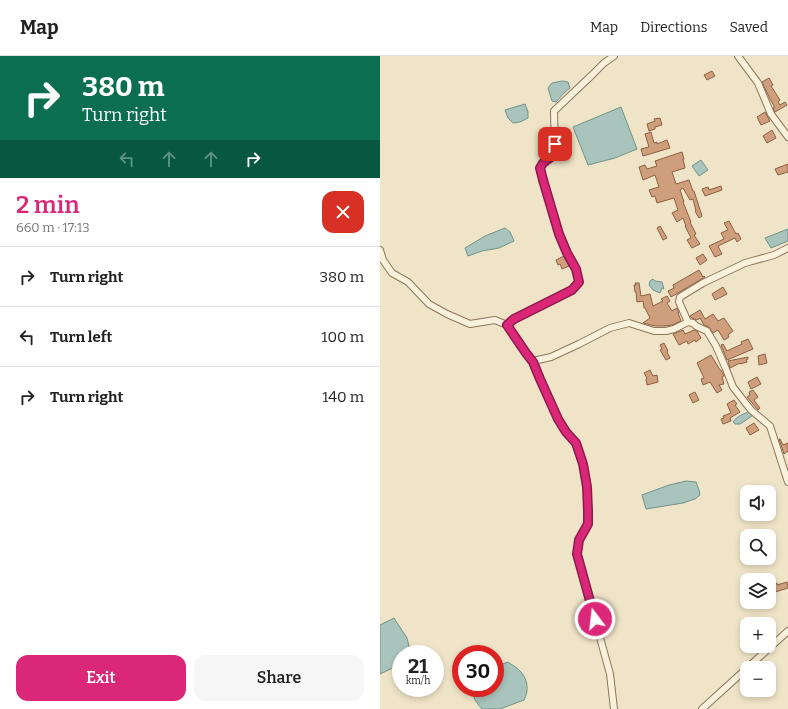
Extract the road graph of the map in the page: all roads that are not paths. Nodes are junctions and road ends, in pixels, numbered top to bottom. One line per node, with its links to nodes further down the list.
1 (614, 56): 7 (street)
2 (738, 56): 3 (street)
3 (788, 137)
4 (788, 248): 6 (street)
5 (380, 250): 7 (street)
6 (688, 322): 8 (street); 9 (street)
7 (507, 325): 8 (street)
8 (533, 362): 11 (street)
9 (788, 482)
10 (788, 631): 12 (street)
11 (614, 709)
12 (702, 709)

